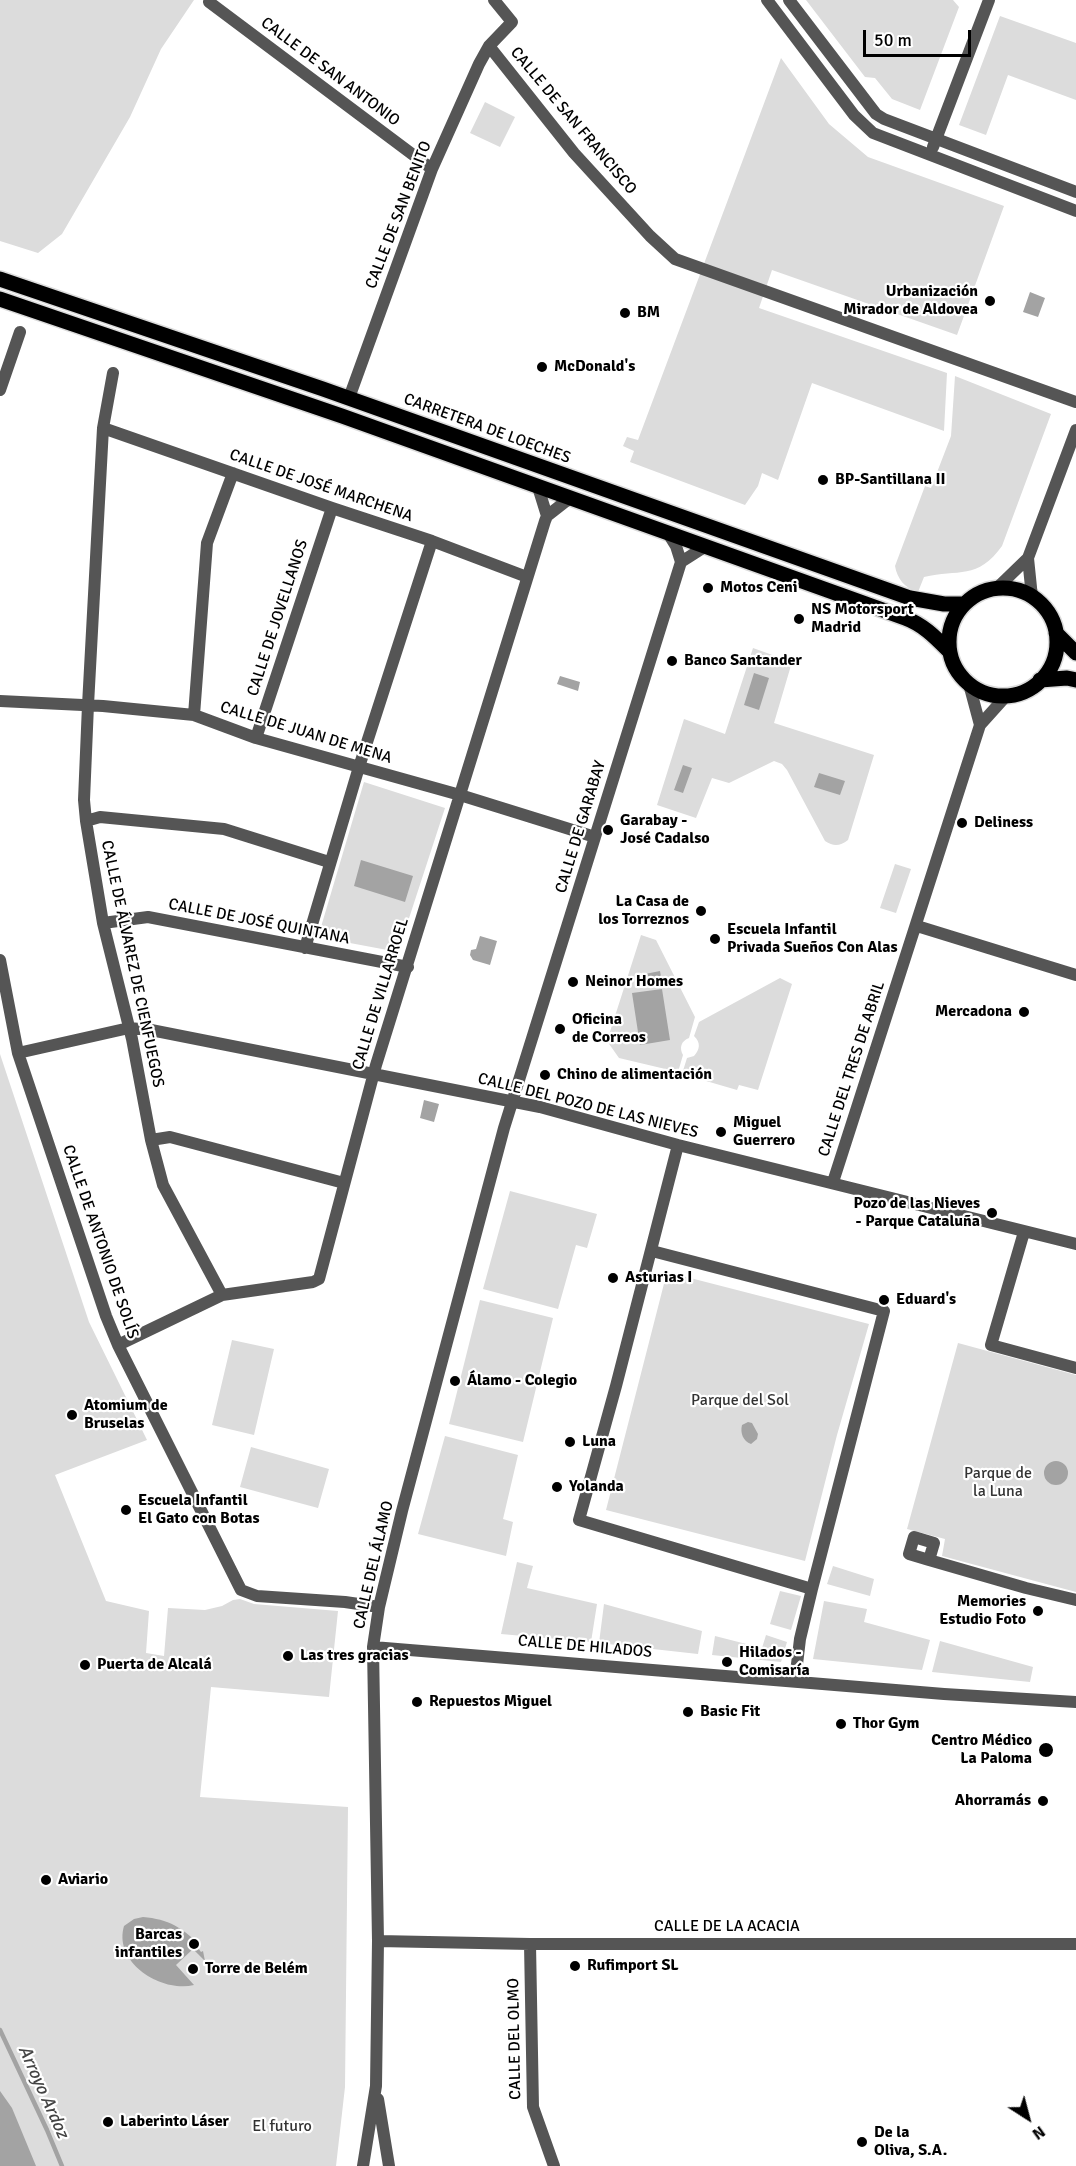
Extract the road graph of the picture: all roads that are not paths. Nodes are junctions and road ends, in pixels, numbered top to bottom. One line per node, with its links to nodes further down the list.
1 (494, 0): 6 (street, CALLE DE SAN FRANCISCO)
2 (767, 0): 8 (street)
3 (789, 0): 7 (street)
4 (989, 0): 7 (street)
5 (209, 2): 9 (street, CALLE DE SAN ANTONIO)
6 (489, 46): 9 (street, CALLE DE SAN BENITO); 18 (street, CALLE DE SAN FRANCISCO)
7 (936, 140): 8 (street); 10 (street)
8 (925, 153): 11 (street)
9 (432, 169): 17 (street, CALLE DE SAN BENITO)
10 (1076, 192)
11 (1076, 211)
12 (0, 279): 17 (main road, CARRETERA DE LOECHES)
13 (0, 300): 22 (main road)
14 (20, 332): 16 (street)
15 (113, 373): 19 (street, CALLE DE ÁLVAREZ DE CIENFUEGOS)
16 (0, 390)
17 (349, 398): 34 (main road, CARRETERA DE LOECHES)
18 (1076, 402)
19 (103, 428): 21 (street, CALLE DE JOSÉ MARCHENA); 43 (street, CALLE DE ÁLVAREZ DE CIENFUEGOS)
20 (1076, 430): 29 (street)
21 (233, 473): 24 (street, CALLE DE JOSÉ MARCHENA); 44 (street)
22 (538, 487): 23 (main road); 25 (street)
23 (570, 498): 25 (street); 26 (main road)
24 (332, 508): 27 (street, CALLE DE JOSÉ MARCHENA); 46 (street, CALLE DE JOVELLANOS)
25 (546, 516): 31 (street, CALLE DE VILLARROEL)
26 (668, 533): 28 (main road); 30 (street)
27 (432, 541): 31 (street, CALLE DE JOSÉ MARCHENA); 47 (street)
28 (706, 546): 30 (street); 36 (main road)
29 (1028, 558): 32 (street); 33 (street)
30 (680, 565): 50 (street, CALLE DE GARABAY)
31 (527, 577): 48 (street, CALLE DE VILLARROEL)
32 (997, 588): 33 (main road); 34 (main road)
33 (1032, 597): 35 (main road)
34 (964, 604): 36 (main road)
35 (1056, 633): 37 (main road); 38 (main road)
36 (950, 652): 40 (main road)
37 (1076, 653)
38 (1040, 680): 39 (main road); 41 (main road)
39 (1076, 680)
40 (969, 684): 41 (main road); 45 (street)
41 (1006, 695): 45 (street, CALLE DEL TRES DE ABRIL)
42 (0, 701): 43 (street, CALLE DE JUAN DE MENA)
43 (88, 705): 44 (street, CALLE DE JUAN DE MENA); 49 (street, CALLE DE ÁLVAREZ DE CIENFUEGOS)
44 (194, 715): 46 (street, CALLE DE JUAN DE MENA)
45 (980, 725): 53 (street, CALLE DEL TRES DE ABRIL)
46 (256, 738): 47 (street, CALLE DE JUAN DE MENA)
47 (359, 767): 48 (street, CALLE DE JUAN DE MENA); 51 (street)
48 (460, 795): 50 (street, CALLE DE JUAN DE MENA); 56 (street, CALLE DE VILLARROEL)
49 (86, 821): 51 (street); 52 (street, CALLE DE ÁLVAREZ DE CIENFUEGOS)
50 (595, 837): 61 (street, CALLE DE GARABAY)
51 (329, 862): 54 (street)
52 (103, 923): 54 (street, CALLE DE JOSÉ QUINTANA); 58 (street, CALLE DE ÁLVAREZ DE CIENFUEGOS)
53 (917, 926): 57 (street); 64 (street, CALLE DEL TRES DE ABRIL)
54 (305, 948): 56 (street, CALLE DE JOSÉ QUINTANA)
55 (0, 960): 59 (street, CALLE DE ANTONIO DE SOLÍS)
56 (408, 967): 60 (street, CALLE DE VILLARROEL)
57 (1076, 975)
58 (129, 1028): 59 (street, CALLE DEL POZO DE LAS NIEVES); 60 (street, CALLE DEL POZO DE LAS NIEVES); 62 (street, CALLE DE ÁLVAREZ DE CIENFUEGOS)
59 (18, 1053): 70 (street, CALLE DE ANTONIO DE SOLÍS)
60 (374, 1073): 61 (street, CALLE DEL POZO DE LAS NIEVES); 65 (street, CALLE DE VILLARROEL)
61 (512, 1102): 63 (street, CALLE DEL POZO DE LAS NIEVES); 75 (street, CALLE DEL ÁLAMO)
62 (151, 1140): 65 (street); 69 (street, CALLE DE ÁLVAREZ DE CIENFUEGOS)
63 (678, 1145): 64 (street, CALLE DEL POZO DE LAS NIEVES); 68 (street)
64 (833, 1182): 66 (street, CALLE DEL POZO DE LAS NIEVES)
65 (344, 1183): 69 (street, CALLE DE VILLARROEL)
66 (1024, 1232): 67 (street, CALLE DEL POZO DE LAS NIEVES); 71 (street)
67 (1076, 1244)
68 (652, 1251): 73 (street); 73 (street)
69 (222, 1295): 70 (street, CALLE DE VILLARROEL)
70 (118, 1346): 75 (street, CALLE DE ANTONIO DE SOLÍS)
71 (1076, 1368)
72 (929, 1560): 74 (street)
73 (812, 1589): 77 (street)
74 (1076, 1600)
75 (379, 1606): 76 (street, CALLE DEL ÁLAMO)
76 (373, 1647): 77 (street, CALLE DE HILADOS); 79 (street, CALLE DEL ÁLAMO)
77 (795, 1681): 78 (street, CALLE DE HILADOS)
78 (1076, 1702)
79 (378, 1941): 80 (street, CALLE DE LA ACACIA); 82 (street, CALLE DEL ÁLAMO)
80 (530, 1944): 81 (street, CALLE DE LA ACACIA); 85 (street, CALLE DEL OLMO)
81 (1076, 1944)
82 (376, 2086): 83 (street, CALLE DEL ÁLAMO); 84 (street, CALLE DEL ÁLAMO)
83 (363, 2166)
84 (389, 2166)
85 (554, 2166)

